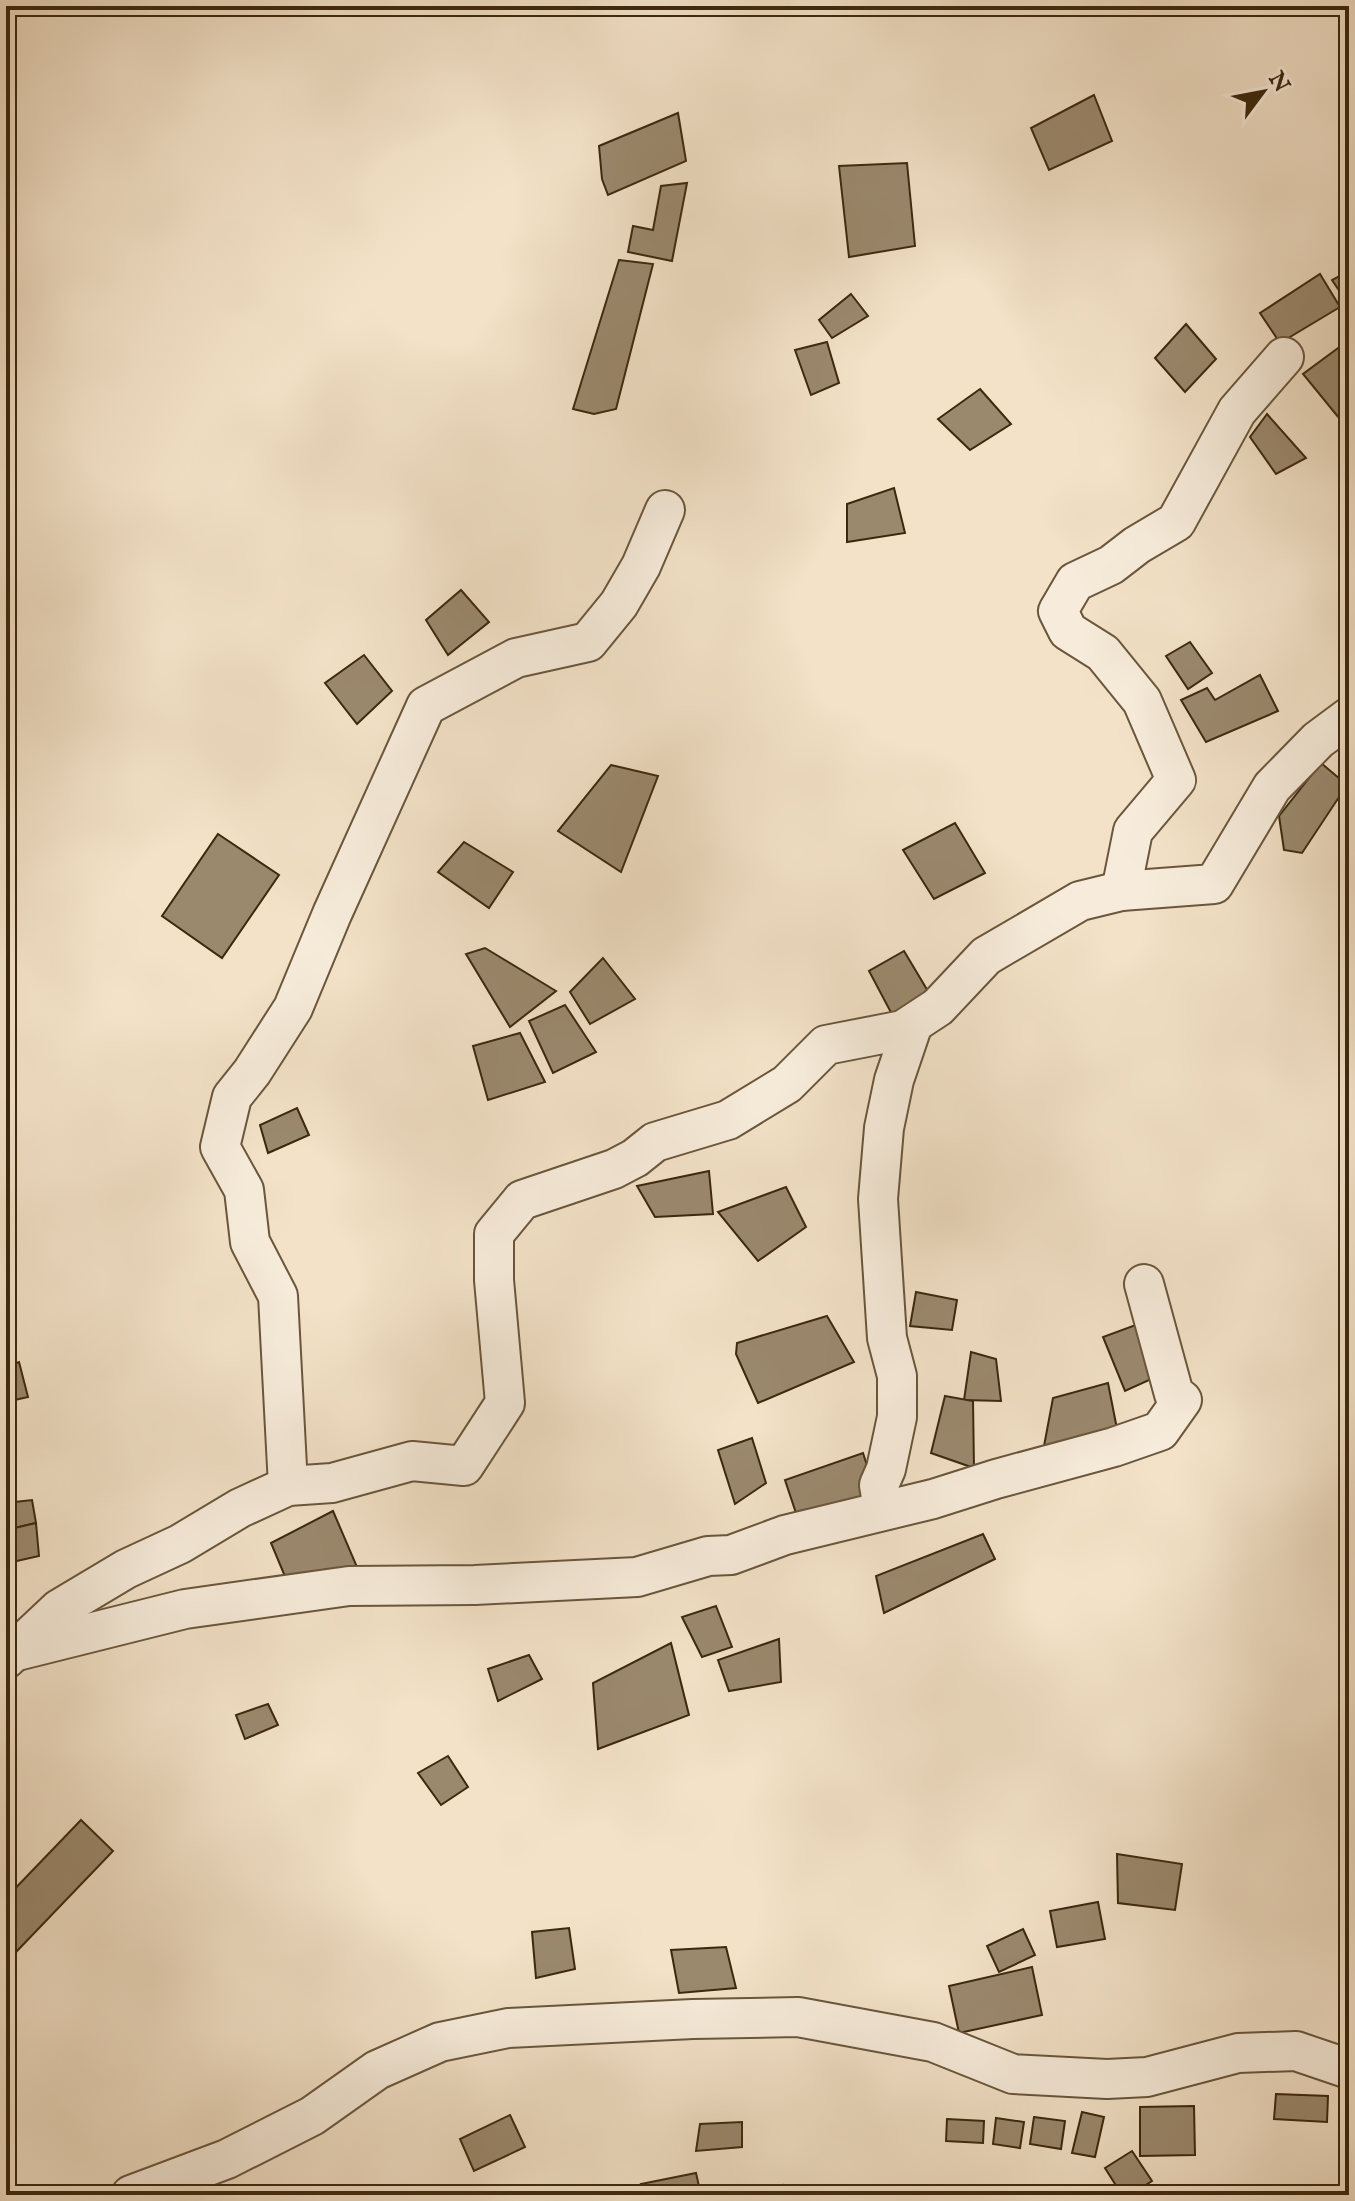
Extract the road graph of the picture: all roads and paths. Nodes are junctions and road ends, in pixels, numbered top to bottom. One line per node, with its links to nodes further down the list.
1 (1284, 357): 4 (street)
2 (665, 510): 7 (street)
3 (1349, 717): 4 (street)
4 (1121, 891): 5 (street)
5 (913, 1024): 7 (street); 8 (street)
6 (1144, 1284): 8 (street)
7 (288, 1486): 9 (street)
8 (883, 1510): 9 (street)
9 (10, 1656)
10 (1349, 2069): 11 (street)
11 (131, 2195)

